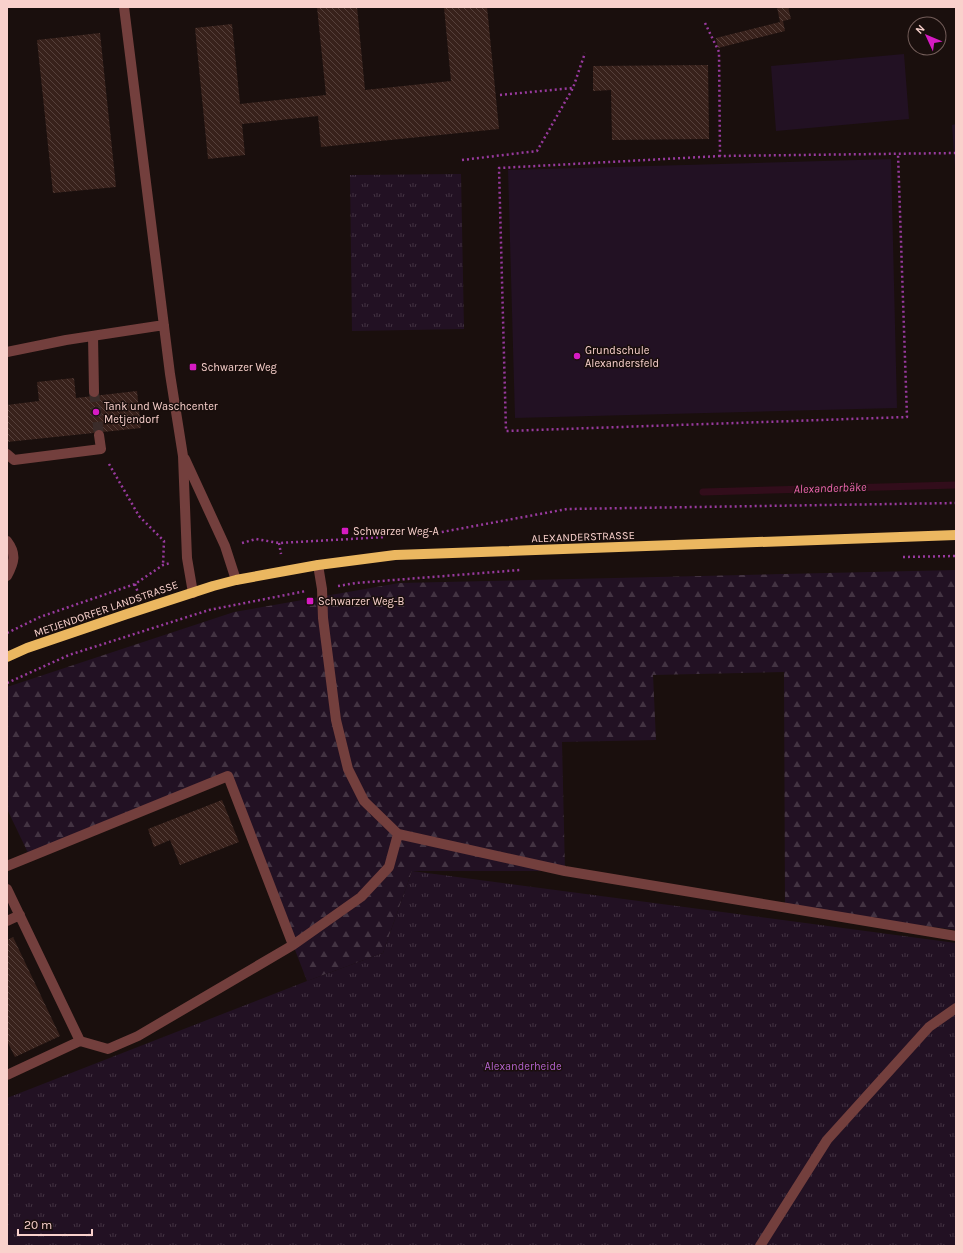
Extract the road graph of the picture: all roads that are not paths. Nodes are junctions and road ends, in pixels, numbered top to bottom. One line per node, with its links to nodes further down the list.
1 (124, 7): 2 (street)
2 (164, 325): 3 (street); 8 (street)
3 (93, 336): 4 (street); 5 (street)
4 (7, 352)
5 (94, 392)
6 (99, 435): 7 (street)
7 (7, 454)
8 (183, 456): 13 (street); 15 (street)
9 (956, 535): 11 (main road, ALEXANDERSTRASSE)
10 (7, 541): 12 (street)
11 (318, 565): 13 (main road, ALEXANDERSTRASSE); 17 (street)
12 (7, 576)
13 (236, 580): 14 (main road, ALEXANDERSTRASSE)
14 (213, 586): 15 (main road, METJENDORFER LANDSTRASSE)
15 (193, 593): 16 (main road, METJENDORFER LANDSTRASSE)
16 (7, 657)
17 (398, 834): 22 (street); 23 (street)
18 (7, 866): 23 (street)
19 (7, 889): 20 (street)
20 (20, 915): 21 (street); 25 (street)
21 (7, 921)
22 (956, 936)
23 (293, 946): 25 (street)
24 (956, 1008): 27 (street)
25 (80, 1042): 26 (street)
26 (7, 1075)
27 (760, 1246)

